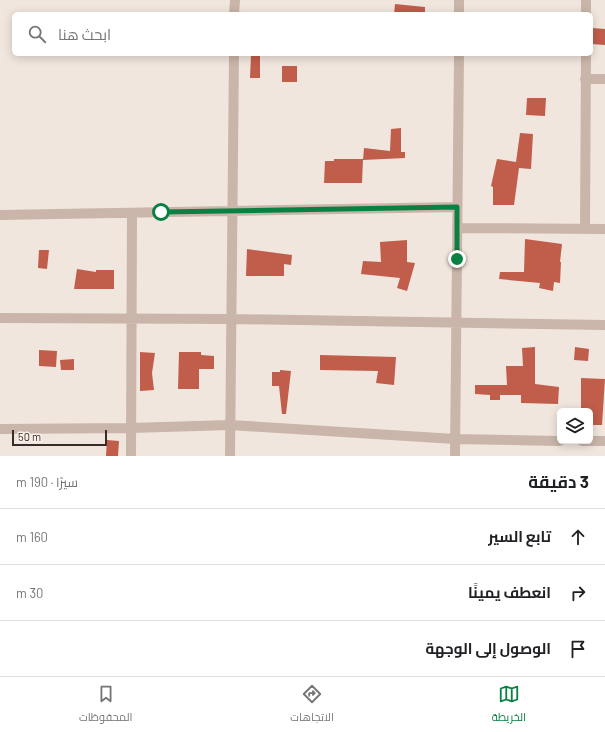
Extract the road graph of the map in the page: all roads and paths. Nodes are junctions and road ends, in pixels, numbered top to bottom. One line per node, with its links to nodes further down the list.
1 (234, 0): 4 (street)
2 (459, 0): 5 (street)
3 (586, 0): 6 (street)
4 (234, 12)
5 (459, 12)
6 (586, 12)
7 (234, 56): 13 (street)
8 (459, 56): 12 (street)
9 (586, 56): 10 (street)
10 (586, 79): 11 (street); 17 (street)
11 (605, 79)
12 (457, 207): 13 (street); 16 (street)
13 (232, 211): 14 (street); 21 (street)
14 (132, 213): 15 (street); 20 (street)
15 (0, 215)
16 (457, 228): 17 (street); 22 (street)
17 (585, 229): 18 (street)
18 (605, 229)
19 (0, 318): 20 (street)
20 (131, 318): 21 (street); 25 (street)
21 (231, 319): 22 (street); 24 (street)
22 (456, 322): 23 (street); 27 (street)
23 (605, 326)
24 (230, 424): 25 (street); 27 (street); 32 (street)
25 (131, 428): 26 (street); 31 (street)
26 (0, 429)
27 (455, 439): 28 (street); 33 (street)
28 (557, 441)
29 (593, 441): 30 (street)
30 (605, 441)
31 (131, 456)
32 (230, 456)
33 (455, 456)

